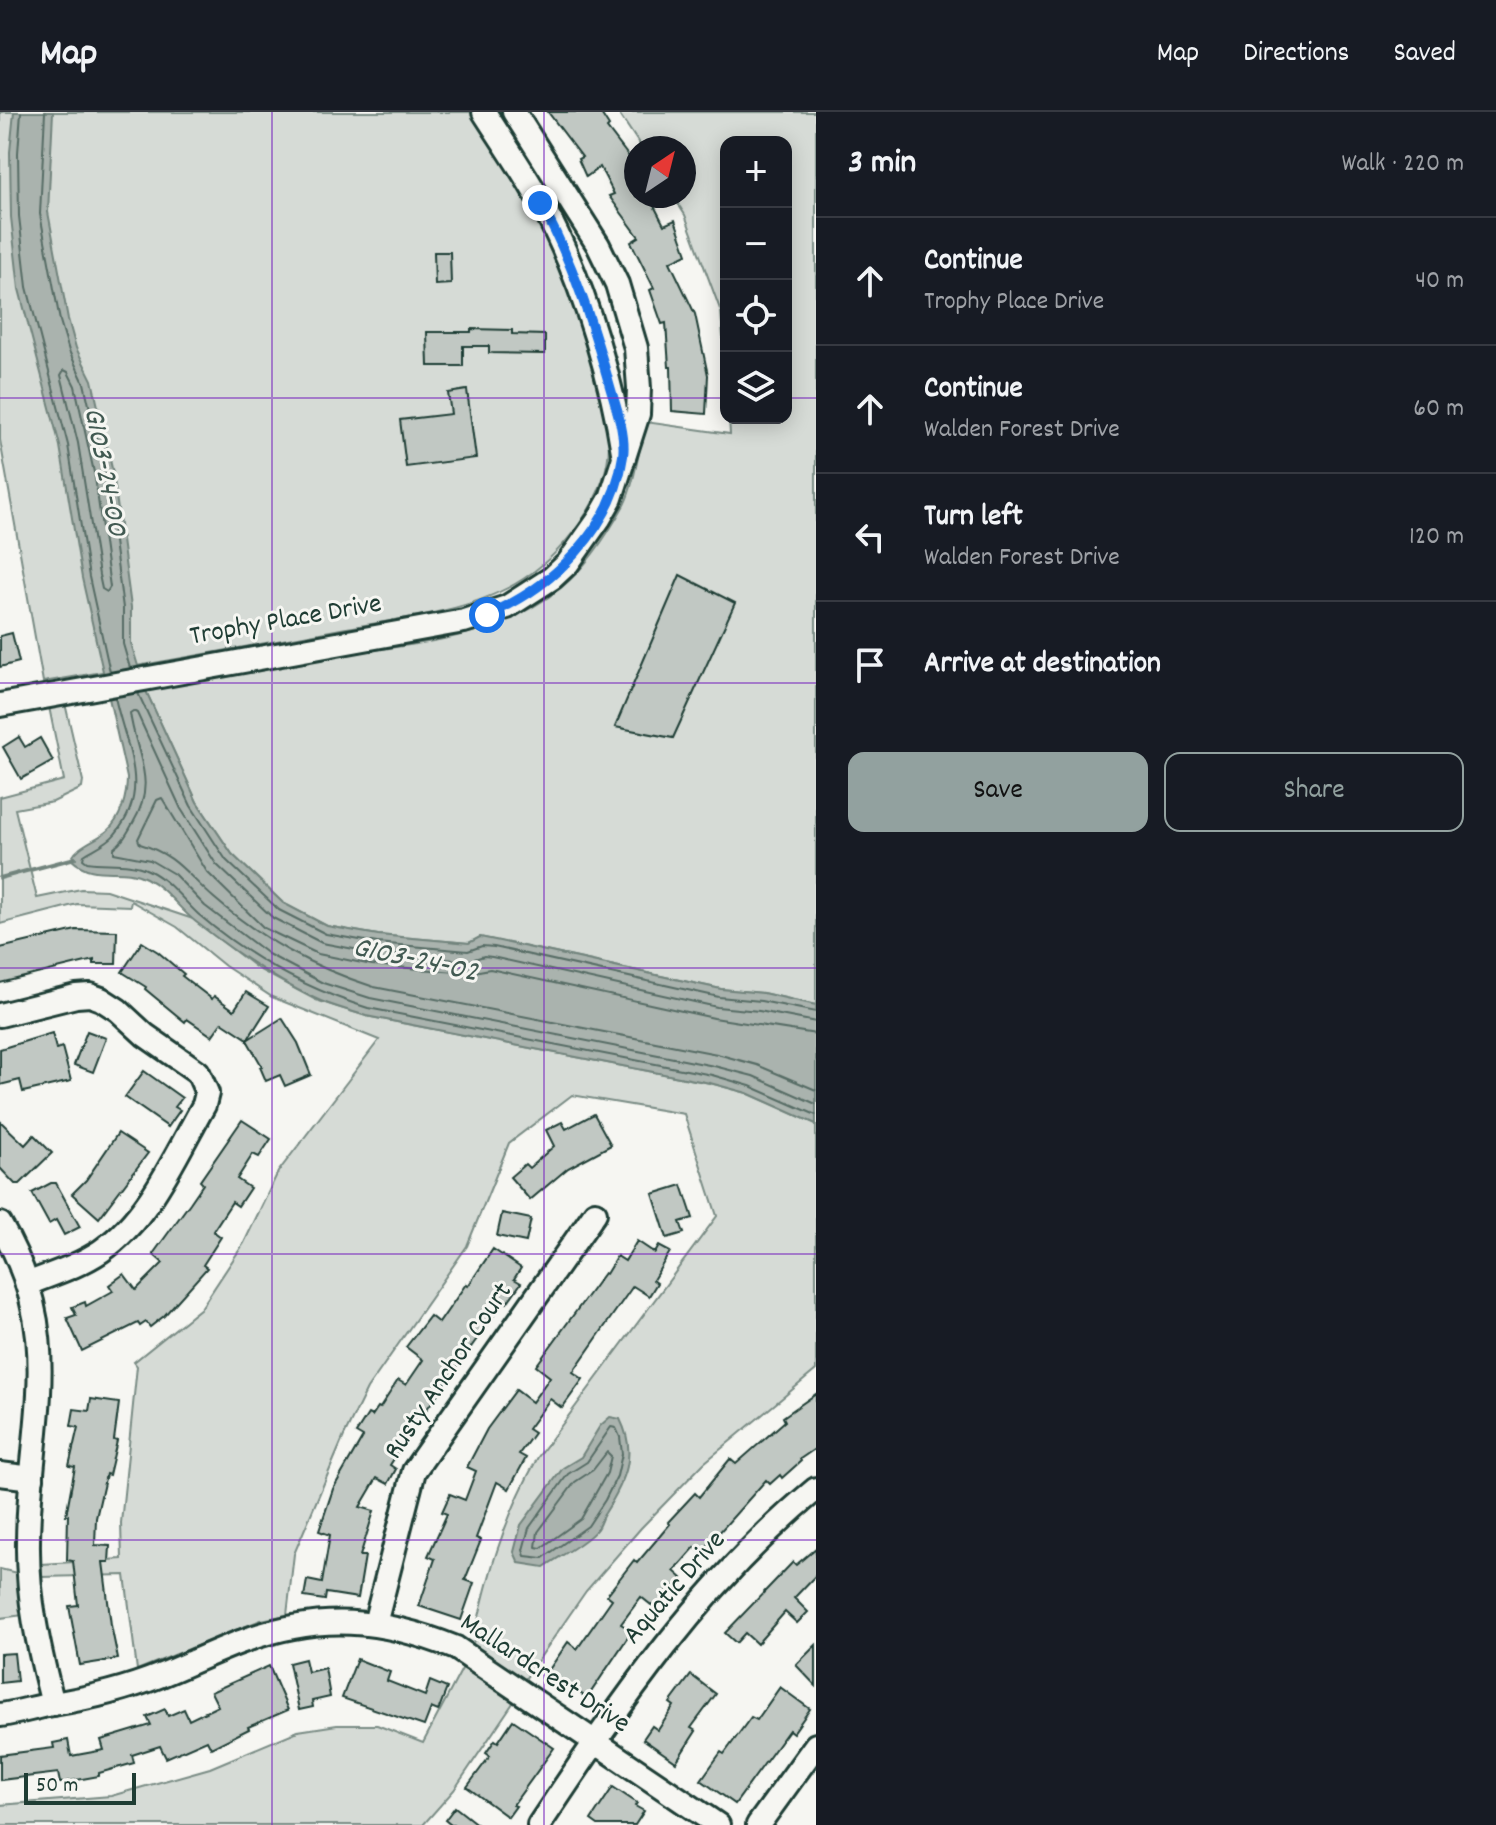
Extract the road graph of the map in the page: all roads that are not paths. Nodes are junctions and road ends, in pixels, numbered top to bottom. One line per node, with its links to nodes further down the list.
1 (514, 112): 2 (street); 3 (street, Trophy Place Drive)
2 (488, 119): 4 (street)
3 (639, 367): 4 (street); 5 (street, Trophy Place Drive)
4 (606, 374): 5 (street)
5 (624, 453): 6 (street, Trophy Place Drive)
6 (0, 705)
7 (0, 1015): 10 (street)
8 (595, 1213): 14 (street, Rusty Anchor Court)
9 (0, 1224): 10 (street)
10 (27, 1284): 12 (street)
11 (0, 1474): 12 (street)
12 (32, 1478): 15 (street)
13 (816, 1489): 17 (street, Aquatic Drive)
14 (375, 1624): 15 (street, Mallardcrest Drive); 17 (street, Mallardcrest Drive)
15 (53, 1704): 16 (street, Mallardcrest Drive)
16 (0, 1715)
17 (595, 1741): 19 (street, Aquatic Drive); 20 (street, Mallardcrest Drive)
18 (816, 1745): 21 (street)
19 (539, 1825)
20 (718, 1825)
21 (758, 1825)

